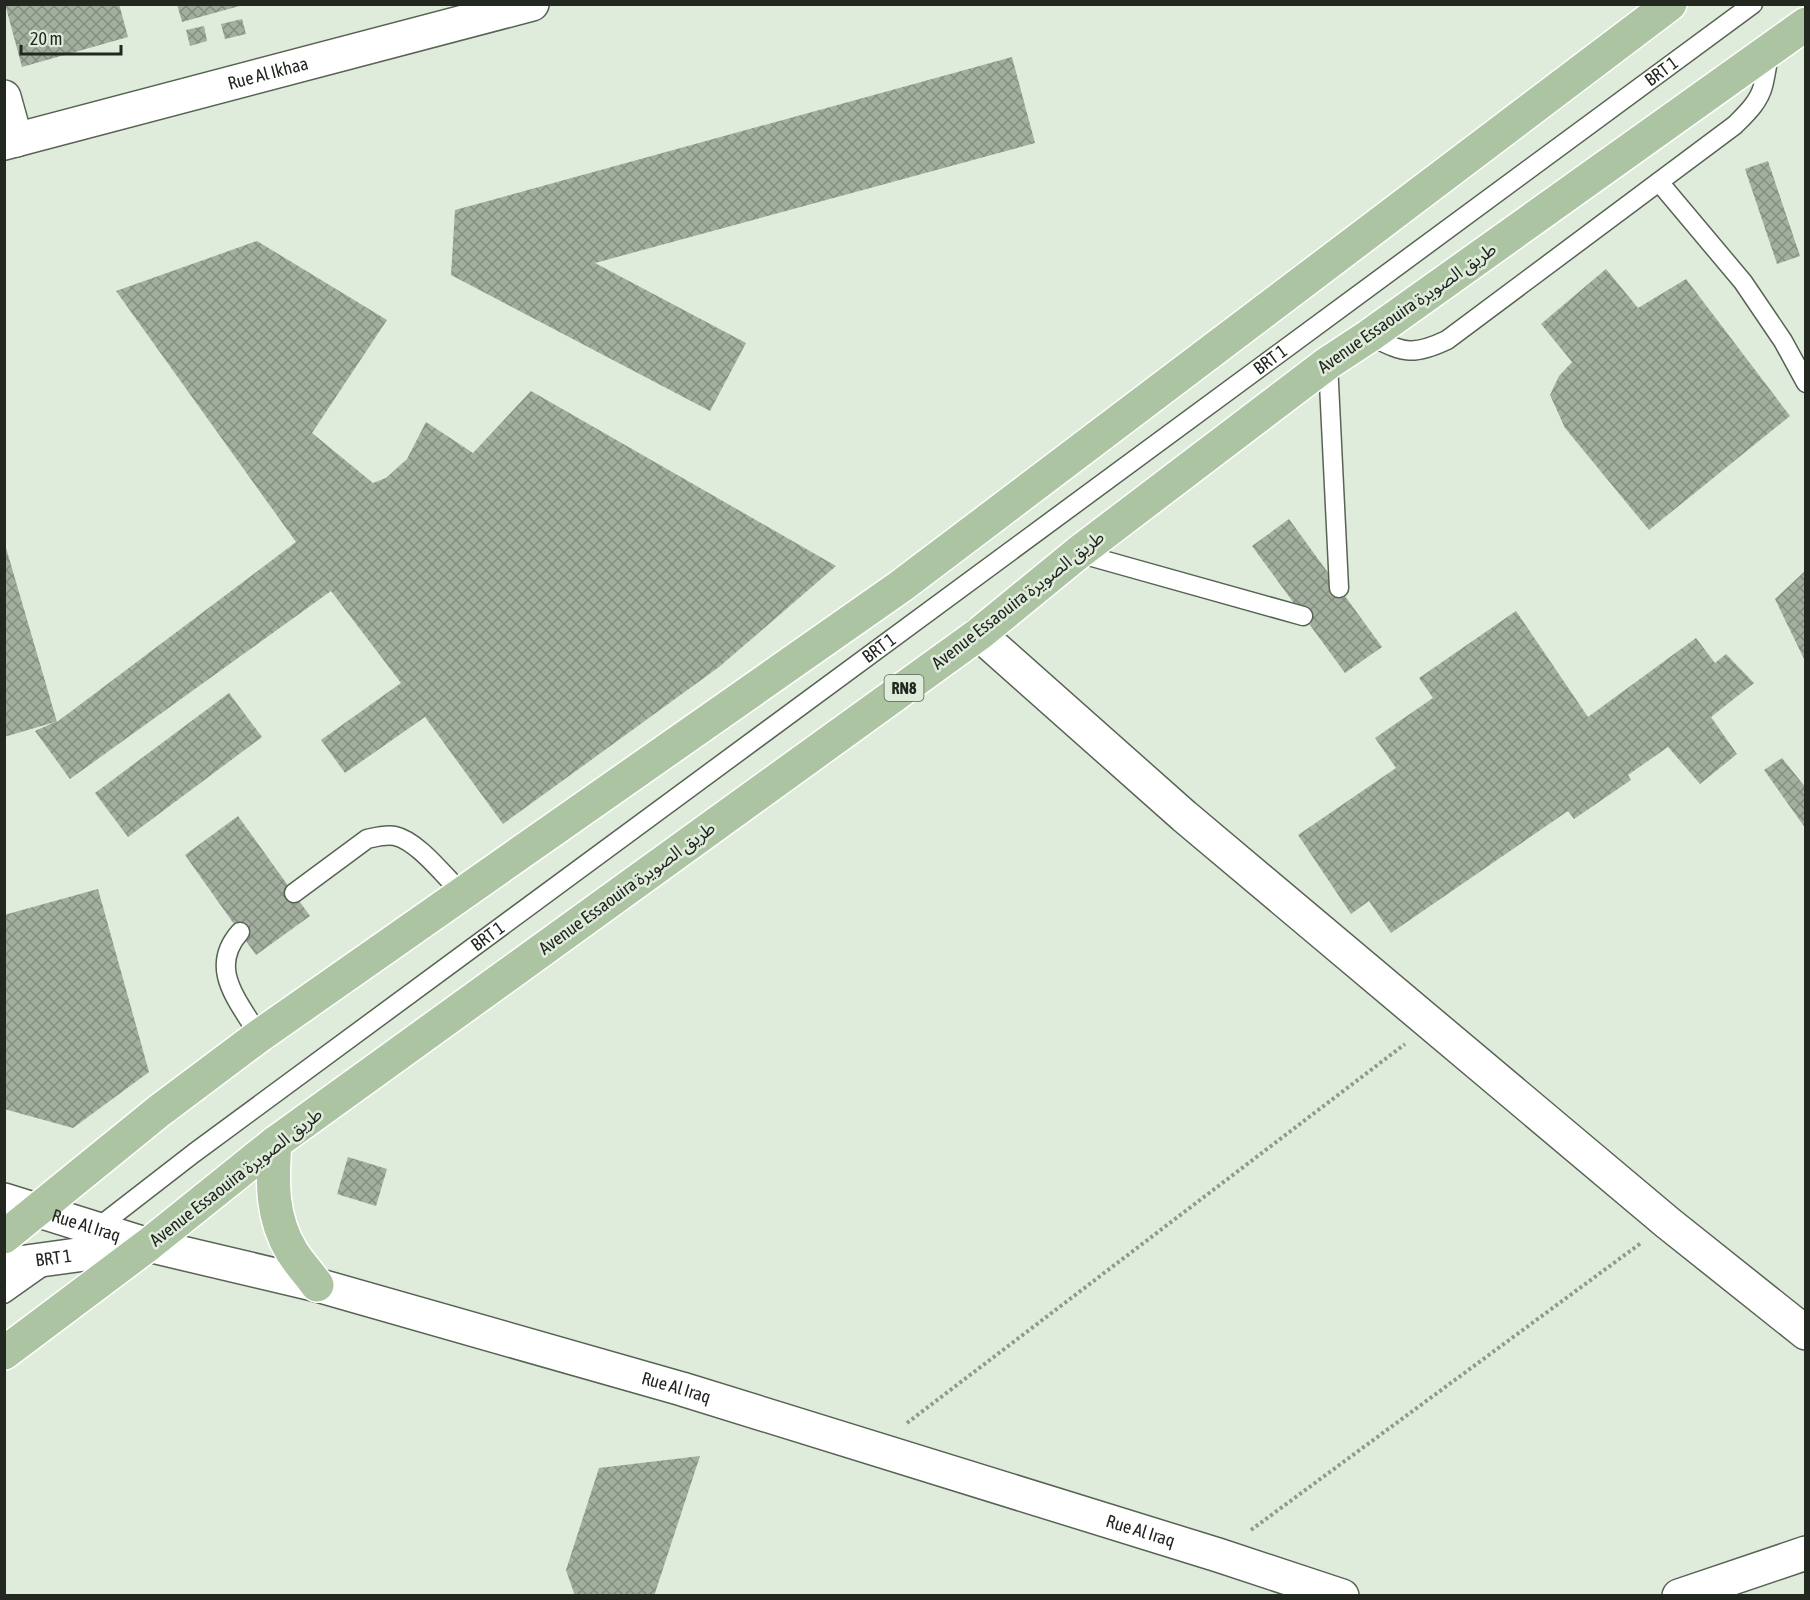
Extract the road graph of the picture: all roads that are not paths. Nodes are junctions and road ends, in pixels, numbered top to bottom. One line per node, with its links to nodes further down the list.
1 (532, 4): 7 (street, Rue Al Ikhaa)
2 (1670, 4): 17 (main road)
3 (1753, 4): 23 (lane, BRT 1)
4 (1806, 24): 5 (main road, Avenue Essaouira طريق الصويرة / RN8)
5 (1770, 49): 8 (lane); 9 (main road, Avenue Essaouira طريق الصويرة / RN8)
6 (4, 97): 7 (street)
7 (10, 141)
8 (1659, 182): 9 (lane); 11 (lane)
9 (1369, 336): 10 (main road, Avenue Essaouira طريق الصويرة / RN8)
10 (1328, 363): 12 (main road, Avenue Essaouira طريق الصويرة / RN8); 13 (lane)
11 (1806, 383)
12 (1078, 553): 14 (lane); 15 (main road, Avenue Essaouira طريق الصويرة / RN8)
13 (1339, 588)
14 (1303, 616)
15 (980, 633): 20 (main road, Avenue Essaouira طريق الصويرة / RN8); 30 (street)
16 (294, 893): 17 (lane)
17 (462, 893): 19 (main road)
18 (240, 932): 19 (lane)
19 (259, 1036): 22 (main road)
20 (275, 1143): 25 (main road, Avenue Essaouira طريق الصويرة / RN8); 28 (main road)
21 (4, 1200): 22 (street, Rue Al Iraq)
22 (38, 1210): 23 (street, Rue Al Iraq); 24 (main road)
23 (95, 1230): 25 (street, Rue Al Iraq); 26 (lane, BRT 1)
24 (4, 1237)
25 (148, 1245): 26 (street); 28 (street, Rue Al Iraq); 31 (main road, Avenue Essaouira طريق الصويرة / RN8)
26 (55, 1258): 27 (street); 29 (lane, BRT 1)
27 (4, 1265)
28 (317, 1285): 33 (street, Rue Al Iraq)
29 (4, 1294)
30 (1806, 1333)
31 (4, 1353)
32 (1806, 1553): 34 (street)
33 (1342, 1596)
34 (1679, 1596)

